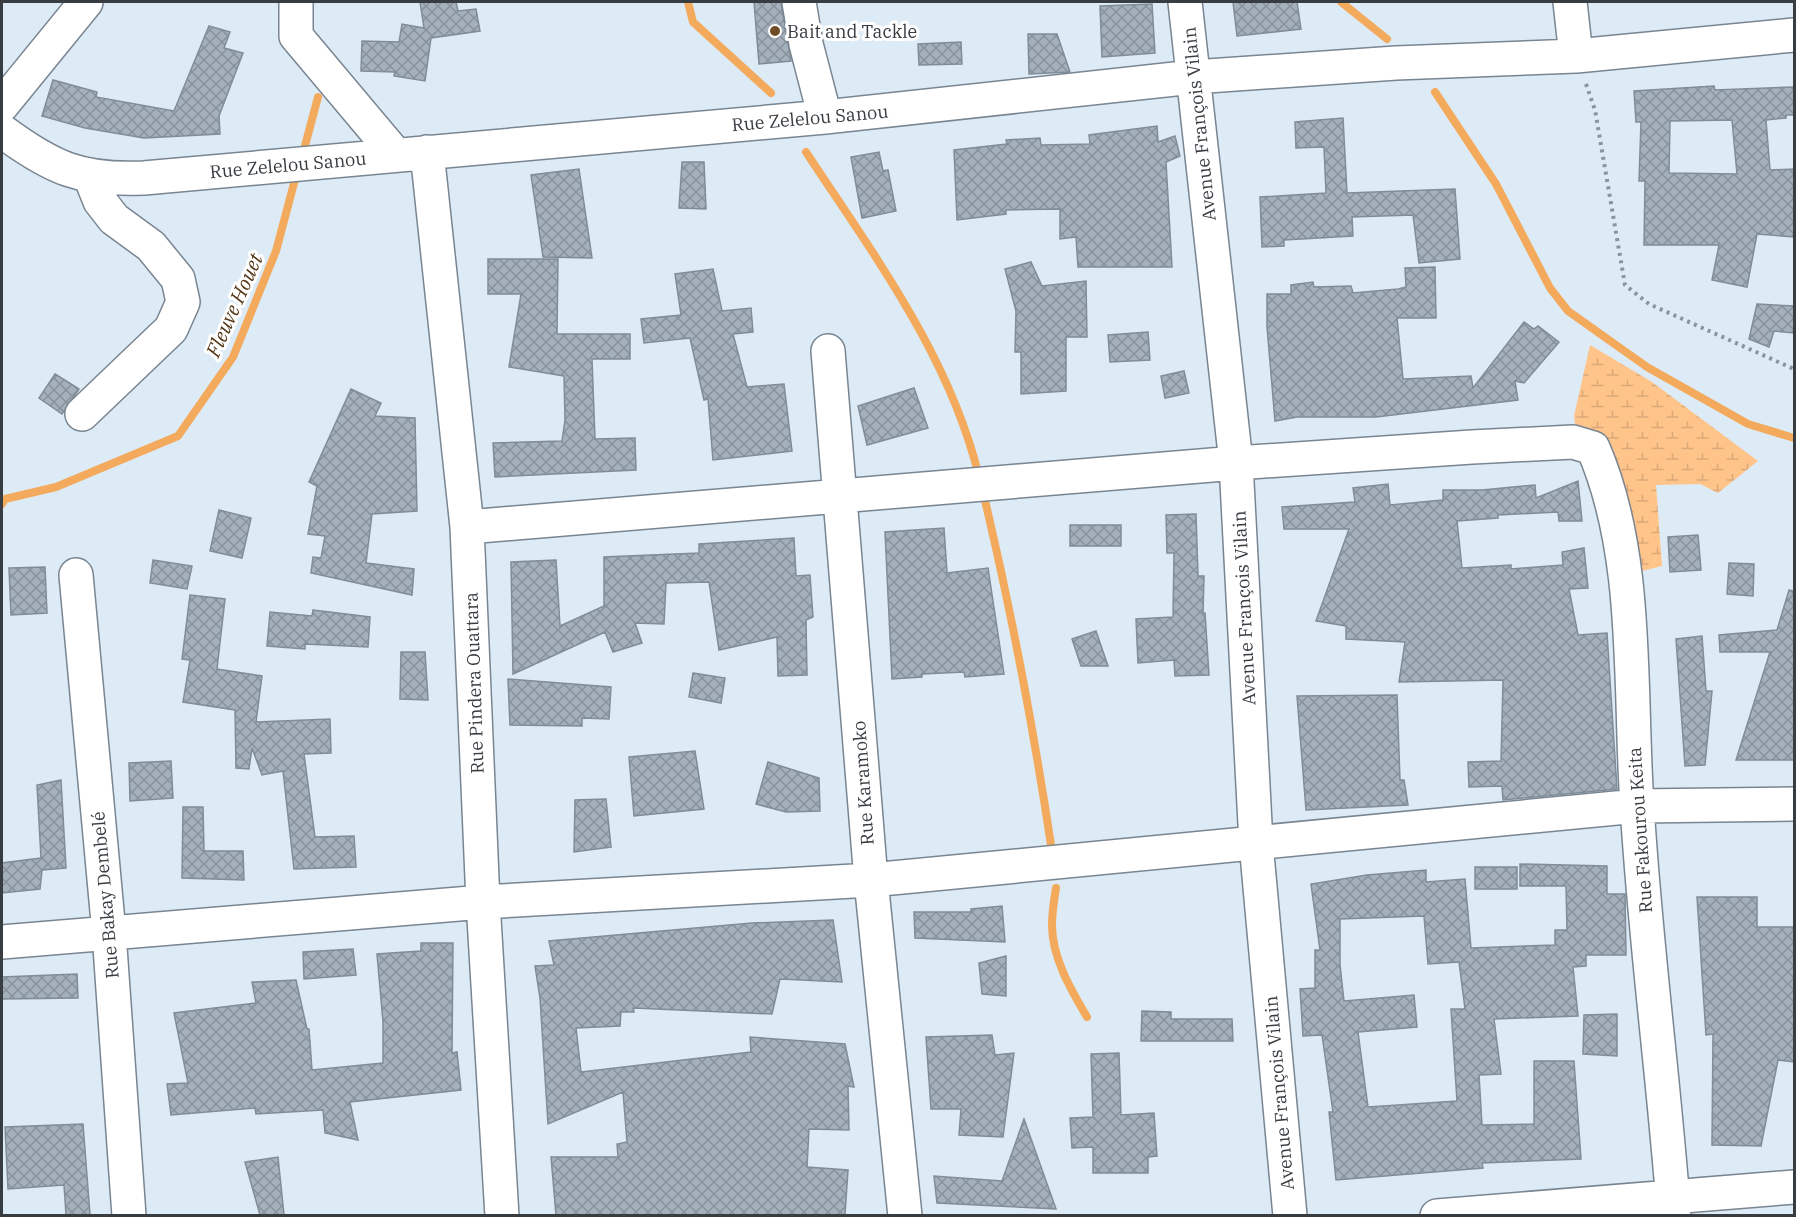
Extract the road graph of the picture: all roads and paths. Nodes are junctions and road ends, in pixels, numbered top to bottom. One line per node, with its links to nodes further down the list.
1 (86, 2): 9 (street)
2 (296, 2): 12 (street)
3 (799, 2): 10 (street)
4 (1185, 2): 8 (street, Avenue François Vilain)
5 (1570, 2): 7 (street)
6 (1794, 35): 7 (street, Rue Zelelou Sanou)
7 (1576, 56): 8 (street, Rue Zelelou Sanou); 15 (path)
8 (1193, 77): 10 (street, Rue Zelelou Sanou); 17 (street, Avenue François Vilain)
9 (2, 105)
10 (825, 117): 12 (street, Rue Zelelou Sanou)
11 (2, 131): 13 (street, Rue Zelelou Sanou)
12 (411, 154): 13 (street, Rue Zelelou Sanou); 19 (street, Rue Pindera Ouattara)
13 (90, 176): 16 (street)
14 (828, 351): 18 (street, Rue Karamoko)
15 (1794, 369)
16 (82, 414)
17 (1236, 463): 18 (street); 22 (street, Rue Fakourou Keita); 23 (street, Avenue François Vilain)
18 (841, 496): 19 (street); 24 (street, Rue Karamoko)
19 (467, 526): 25 (street, Rue Pindera Ouattara)
20 (76, 575): 26 (street, Rue Bakay Dembelé)
21 (1794, 804): 22 (street)
22 (1636, 806): 23 (street); 29 (street, Rue Fakourou Keita)
23 (1256, 843): 24 (street); 33 (street, Avenue François Vilain)
24 (871, 880): 25 (street); 32 (street, Rue Karamoko)
25 (483, 902): 26 (street); 31 (street, Rue Pindera Ouattara)
26 (110, 933): 27 (street); 30 (street, Rue Bakay Dembelé)
27 (2, 942)
28 (1794, 1187): 29 (street)
29 (1674, 1206): 34 (street)
30 (129, 1215)
31 (502, 1215)
32 (905, 1215)
33 (1290, 1215)
34 (1437, 1215)

